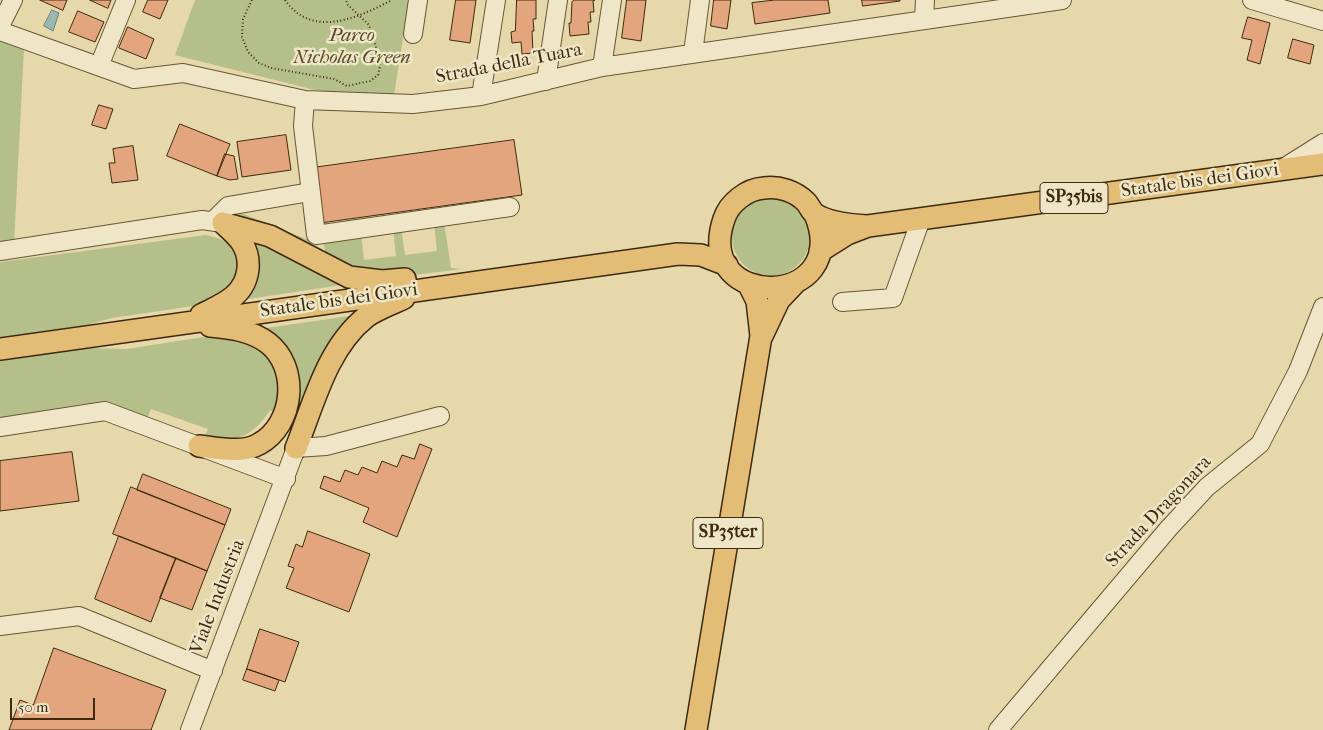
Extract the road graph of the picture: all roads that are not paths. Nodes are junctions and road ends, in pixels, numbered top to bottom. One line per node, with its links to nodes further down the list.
1 (14, 0): 13 (street)
2 (126, 0): 17 (street)
3 (418, 0): 15 (street)
4 (496, 0): 20 (street)
5 (558, 0): 19 (street)
6 (612, 0): 18 (street)
7 (700, 0): 16 (street)
8 (925, 0): 11 (street)
9 (1062, 0): 11 (street, Strada della Tuara)
10 (1252, 0): 12 (street)
11 (924, 19): 16 (street, Strada della Tuara)
12 (1323, 21)
13 (0, 26)
14 (0, 31): 17 (street, Strada della Tuara)
15 (413, 34)
16 (693, 53): 18 (street, Strada della Tuara)
17 (99, 66): 21 (street, Strada della Tuara)
18 (602, 67): 19 (street, Strada della Tuara)
19 (546, 81): 20 (street, Strada della Tuara)
20 (482, 96): 21 (street, Strada della Tuara)
21 (305, 100): 25 (street)
22 (1323, 143): 24 (street)
23 (1323, 164): 24 (main road, Statale bis dei Giovi / SP35bis)
24 (1280, 170): 28 (main road, Statale bis dei Giovi / SP35bis)
25 (310, 192): 26 (street); 29 (street)
26 (510, 208)
27 (815, 214): 30 (main road, Statale bis dei Giovi / SP35bis); 31 (main road, Statale bis dei Giovi); 33 (main road)
28 (921, 219): 30 (main road, Statale bis dei Giovi / SP35bis); 40 (street)
29 (218, 222): 32 (street); 36 (main road); 42 (main road)
30 (868, 226): 33 (main road, Statale bis dei Giovi / SP35bis)
31 (720, 229): 34 (main road, Statale bis dei Giovi); 35 (main road, Statale bis dei Giovi)
32 (0, 251)
33 (820, 251): 37 (main road, Statale bis dei Giovi / SP35bis)
34 (678, 254): 35 (main road, Statale bis dei Giovi); 36 (main road, Statale bis dei Giovi)
35 (727, 264): 38 (main road, Statale bis dei Giovi)
36 (535, 274): 39 (main road, Statale bis dei Giovi)
37 (797, 282): 38 (main road); 43 (main road, SP35ter)
38 (749, 285): 43 (main road, SP35ter)
39 (420, 290): 42 (main road, Statale bis dei Giovi); 49 (main road)
40 (842, 302)
41 (1323, 308): 55 (street, Strada Dragonara)
42 (185, 322): 44 (main road, Statale bis dei Giovi); 46 (main road)
43 (762, 336): 54 (main road, SP35ter)
44 (0, 349)
45 (440, 416): 49 (street)
46 (284, 418): 48 (main road); 49 (main road)
47 (0, 427): 48 (street)
48 (199, 446): 50 (street)
49 (296, 448): 50 (street, Viale Industria)
50 (286, 479): 52 (street, Viale Industria)
51 (0, 626): 52 (street)
52 (213, 671): 53 (street, Viale Industria)
53 (190, 730)
54 (696, 730)
55 (998, 730)

